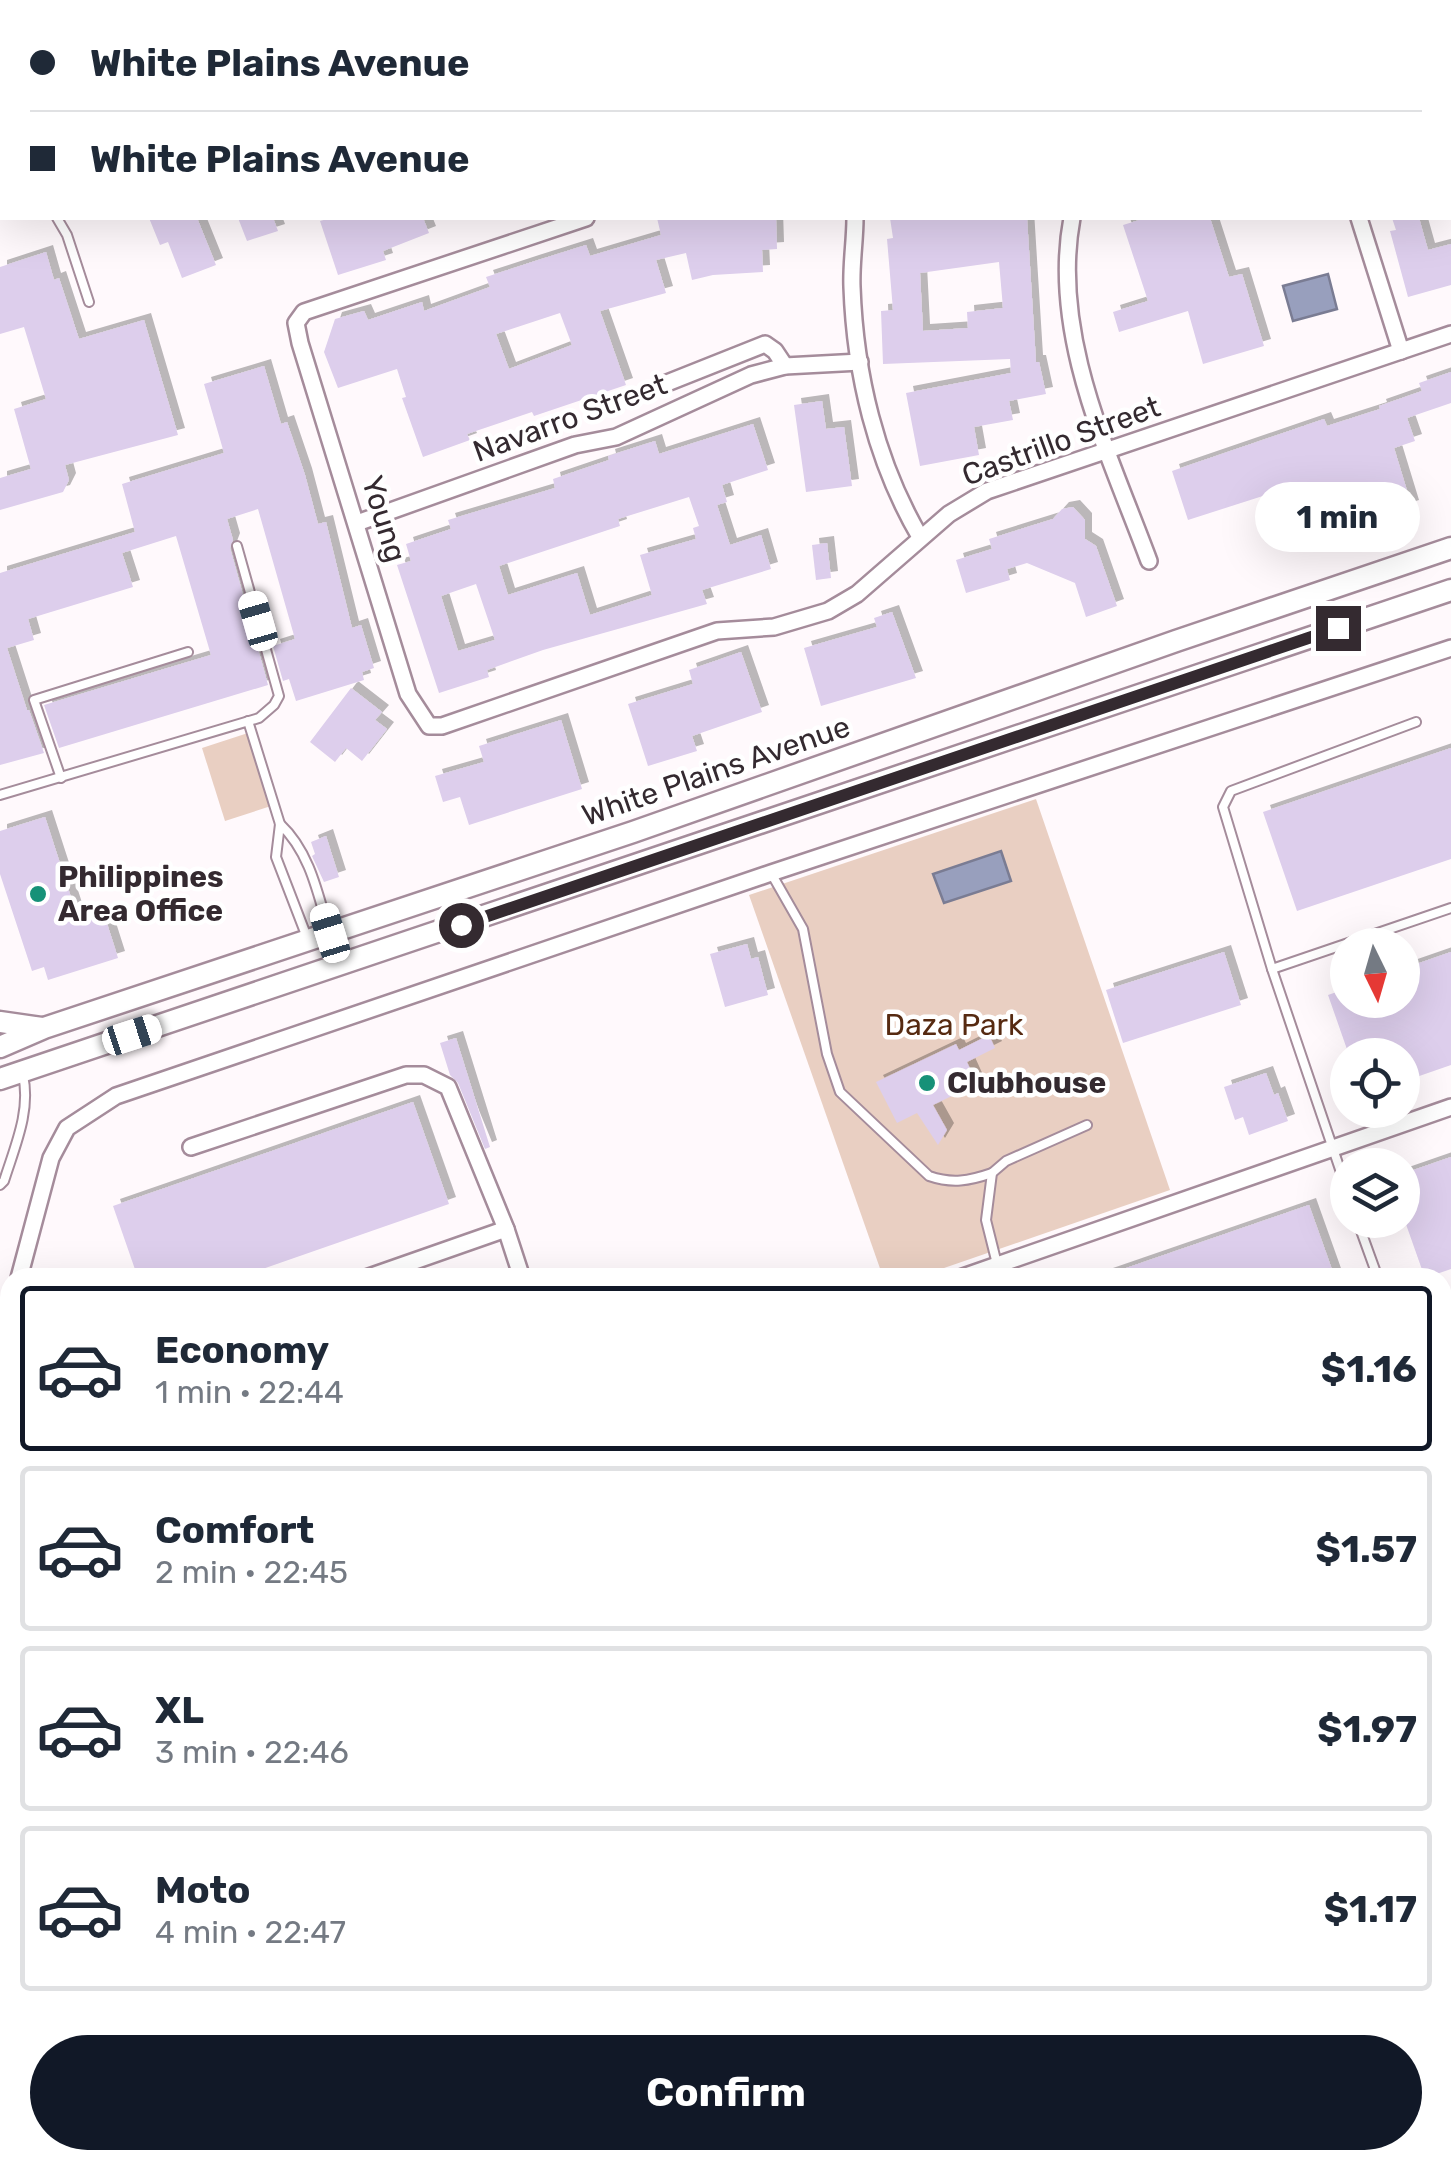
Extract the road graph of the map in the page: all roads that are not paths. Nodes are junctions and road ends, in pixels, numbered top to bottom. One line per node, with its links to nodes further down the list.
1 (58, 220): 6 (lane)
2 (580, 220): 13 (street, Young)
3 (854, 220): 9 (street)
4 (1072, 220): 12 (street)
5 (1360, 220): 8 (street)
6 (89, 302)
7 (1451, 334): 8 (street, Castrillo Street)
8 (1401, 351): 12 (street, Castrillo Street)
9 (860, 362): 10 (street, Navarro Street); 14 (street)
10 (785, 366): 11 (street); 13 (street, Navarro Street)
11 (667, 382)
12 (1108, 450): 14 (street, Castrillo Street); 17 (street)
13 (357, 523): 23 (street, Young)
14 (920, 537): 23 (street, Castrillo Street)
15 (238, 546): 21 (lane)
16 (1451, 548): 27 (street, White Plains Avenue)
17 (1148, 562)
18 (1451, 590): 28 (street)
19 (1451, 648): 29 (street)
20 (188, 652): 24 (lane)
21 (248, 721): 24 (lane); 26 (lane)
22 (1416, 722): 33 (lane)
23 (429, 726)
24 (61, 778): 25 (lane)
25 (0, 795)
26 (280, 824): 31 (lane); 32 (lane)
27 (634, 832): 28 (street); 31 (street, White Plains Avenue)
28 (644, 864): 37 (street)
29 (771, 873): 43 (lane); 48 (street)
30 (1451, 908): 33 (lane)
31 (330, 933): 32 (street, White Plains Avenue)
32 (308, 940): 35 (street, White Plains Avenue)
33 (1272, 969): 42 (lane)
34 (0, 1022): 35 (street)
35 (44, 1028): 36 (street, White Plains Avenue)
36 (0, 1047)
37 (22, 1072): 38 (street); 44 (lane)
38 (0, 1079)
39 (1451, 1107): 42 (street)
40 (1087, 1125): 43 (lane)
41 (191, 1147): 45 (street)
42 (1331, 1147): 47 (street)
43 (992, 1173): 47 (lane)
44 (0, 1185)
45 (506, 1229): 49 (street); 50 (street)
46 (1364, 1238): 52 (lane)
47 (997, 1264): 51 (street)
48 (22, 1268)
49 (395, 1268)
50 (519, 1268)
51 (986, 1268)
52 (1374, 1268)

